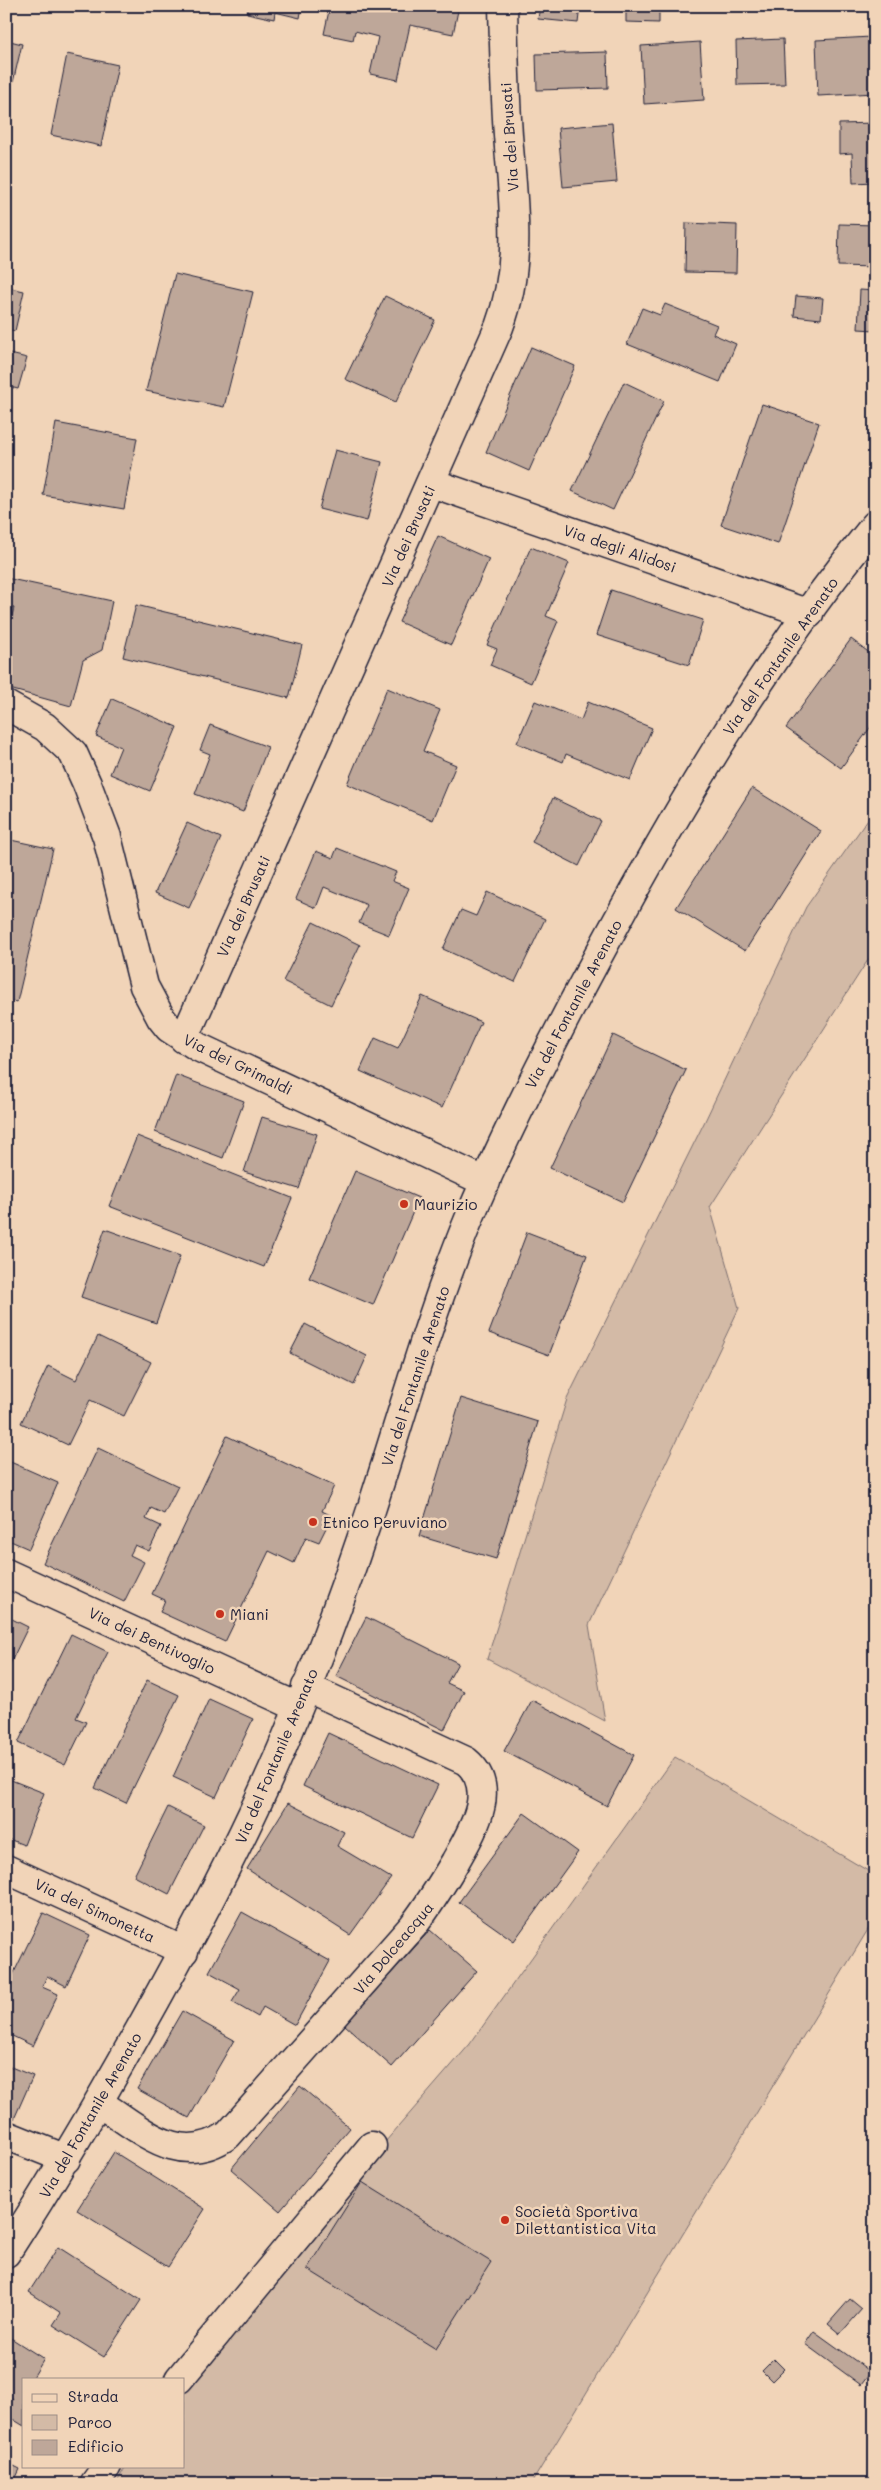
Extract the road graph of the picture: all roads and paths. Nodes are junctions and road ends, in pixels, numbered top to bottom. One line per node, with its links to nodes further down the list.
1 (503, 6): 2 (street, Via dei Brusati)
2 (432, 482): 4 (street, Via degli Alidosi); 6 (street, Via dei Brusati)
3 (875, 525): 4 (street, Via del Fontanile Arenato)
4 (808, 614): 7 (street, Via del Fontanile Arenato)
5 (6, 705): 6 (street, Via dei Grimaldi)
6 (184, 1039): 7 (street, Via dei Grimaldi)
7 (486, 1182): 9 (street, Via del Fontanile Arenato)
8 (6, 1573): 9 (street, Via dei Bentivoglio)
9 (302, 1697): 11 (street, Via del Fontanile Arenato); 12 (street, Via Dolceacqua)
10 (6, 1869): 11 (street, Via dei Simonetta)
11 (184, 1952): 12 (street, Via del Fontanile Arenato)
12 (99, 2103): 15 (street, Via del Fontanile Arenato)
13 (6, 2135): 15 (street)
14 (372, 2146): 17 (street)
15 (66, 2159): 16 (street, Via del Fontanile Arenato)
16 (6, 2253)
17 (180, 2378)
18 (106, 2468): 19 (street)
19 (94, 2484)

